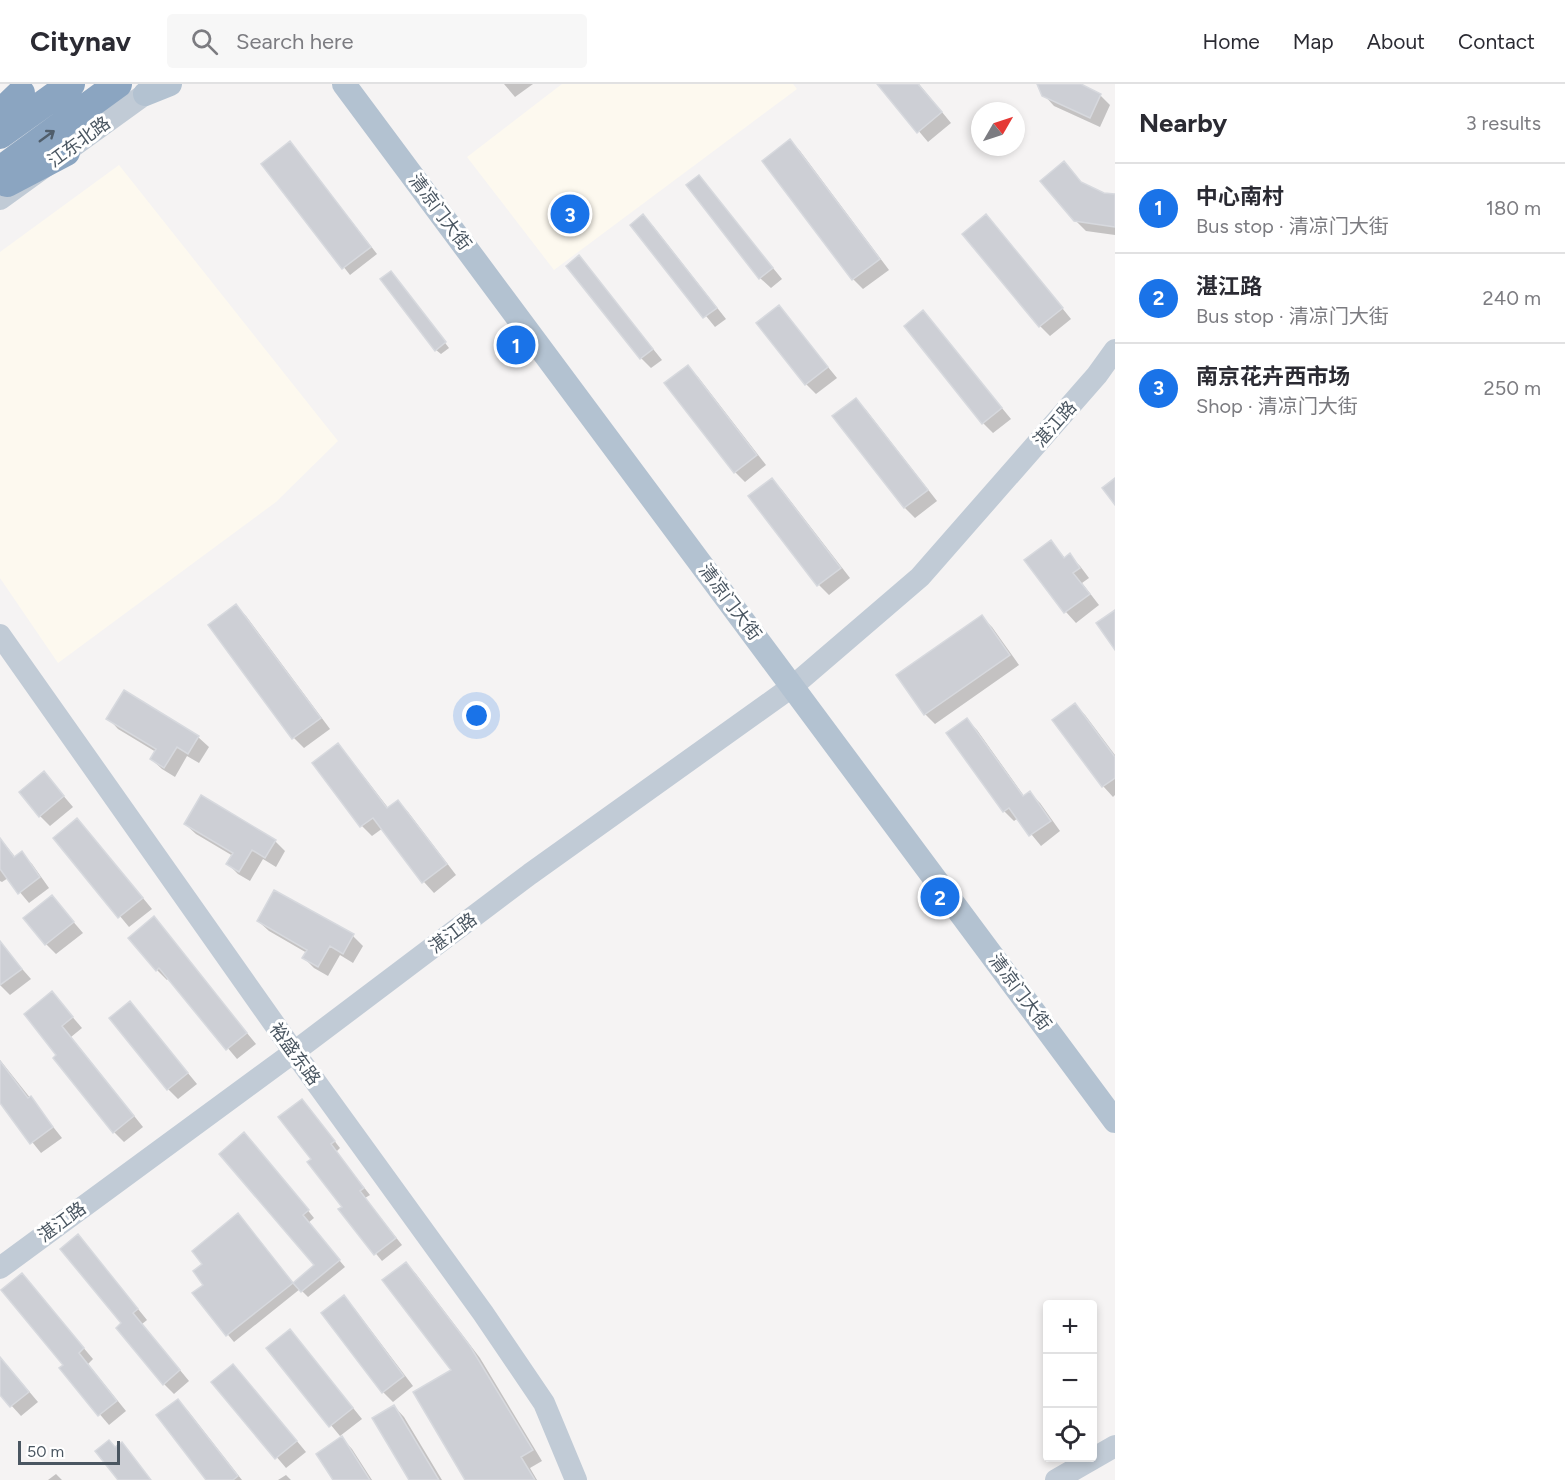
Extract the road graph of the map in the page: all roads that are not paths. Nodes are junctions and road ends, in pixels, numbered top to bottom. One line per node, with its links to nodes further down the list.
1 (71, 84): 5 (highway)
2 (118, 84): 7 (highway, one-way to 2)
3 (344, 84): 12 (main road, 清凉门大街)
4 (157, 86): 6 (main road, 江东北路)
5 (0, 135)
6 (66, 152): 8 (highway); 9 (main road, 江东北路)
7 (0, 170)
8 (0, 187)
9 (0, 199)
10 (1115, 350): 12 (main road, 湛江路)
11 (0, 635): 13 (main road, 裕盛东路)
12 (794, 686): 13 (main road, 湛江路); 14 (main road, 清凉门大街)
13 (294, 1052): 15 (main road, 湛江路); 17 (main road, 裕盛东路)
14 (1115, 1120)
15 (0, 1268)
16 (1115, 1446): 18 (main road)
17 (576, 1480)
18 (1056, 1480)

